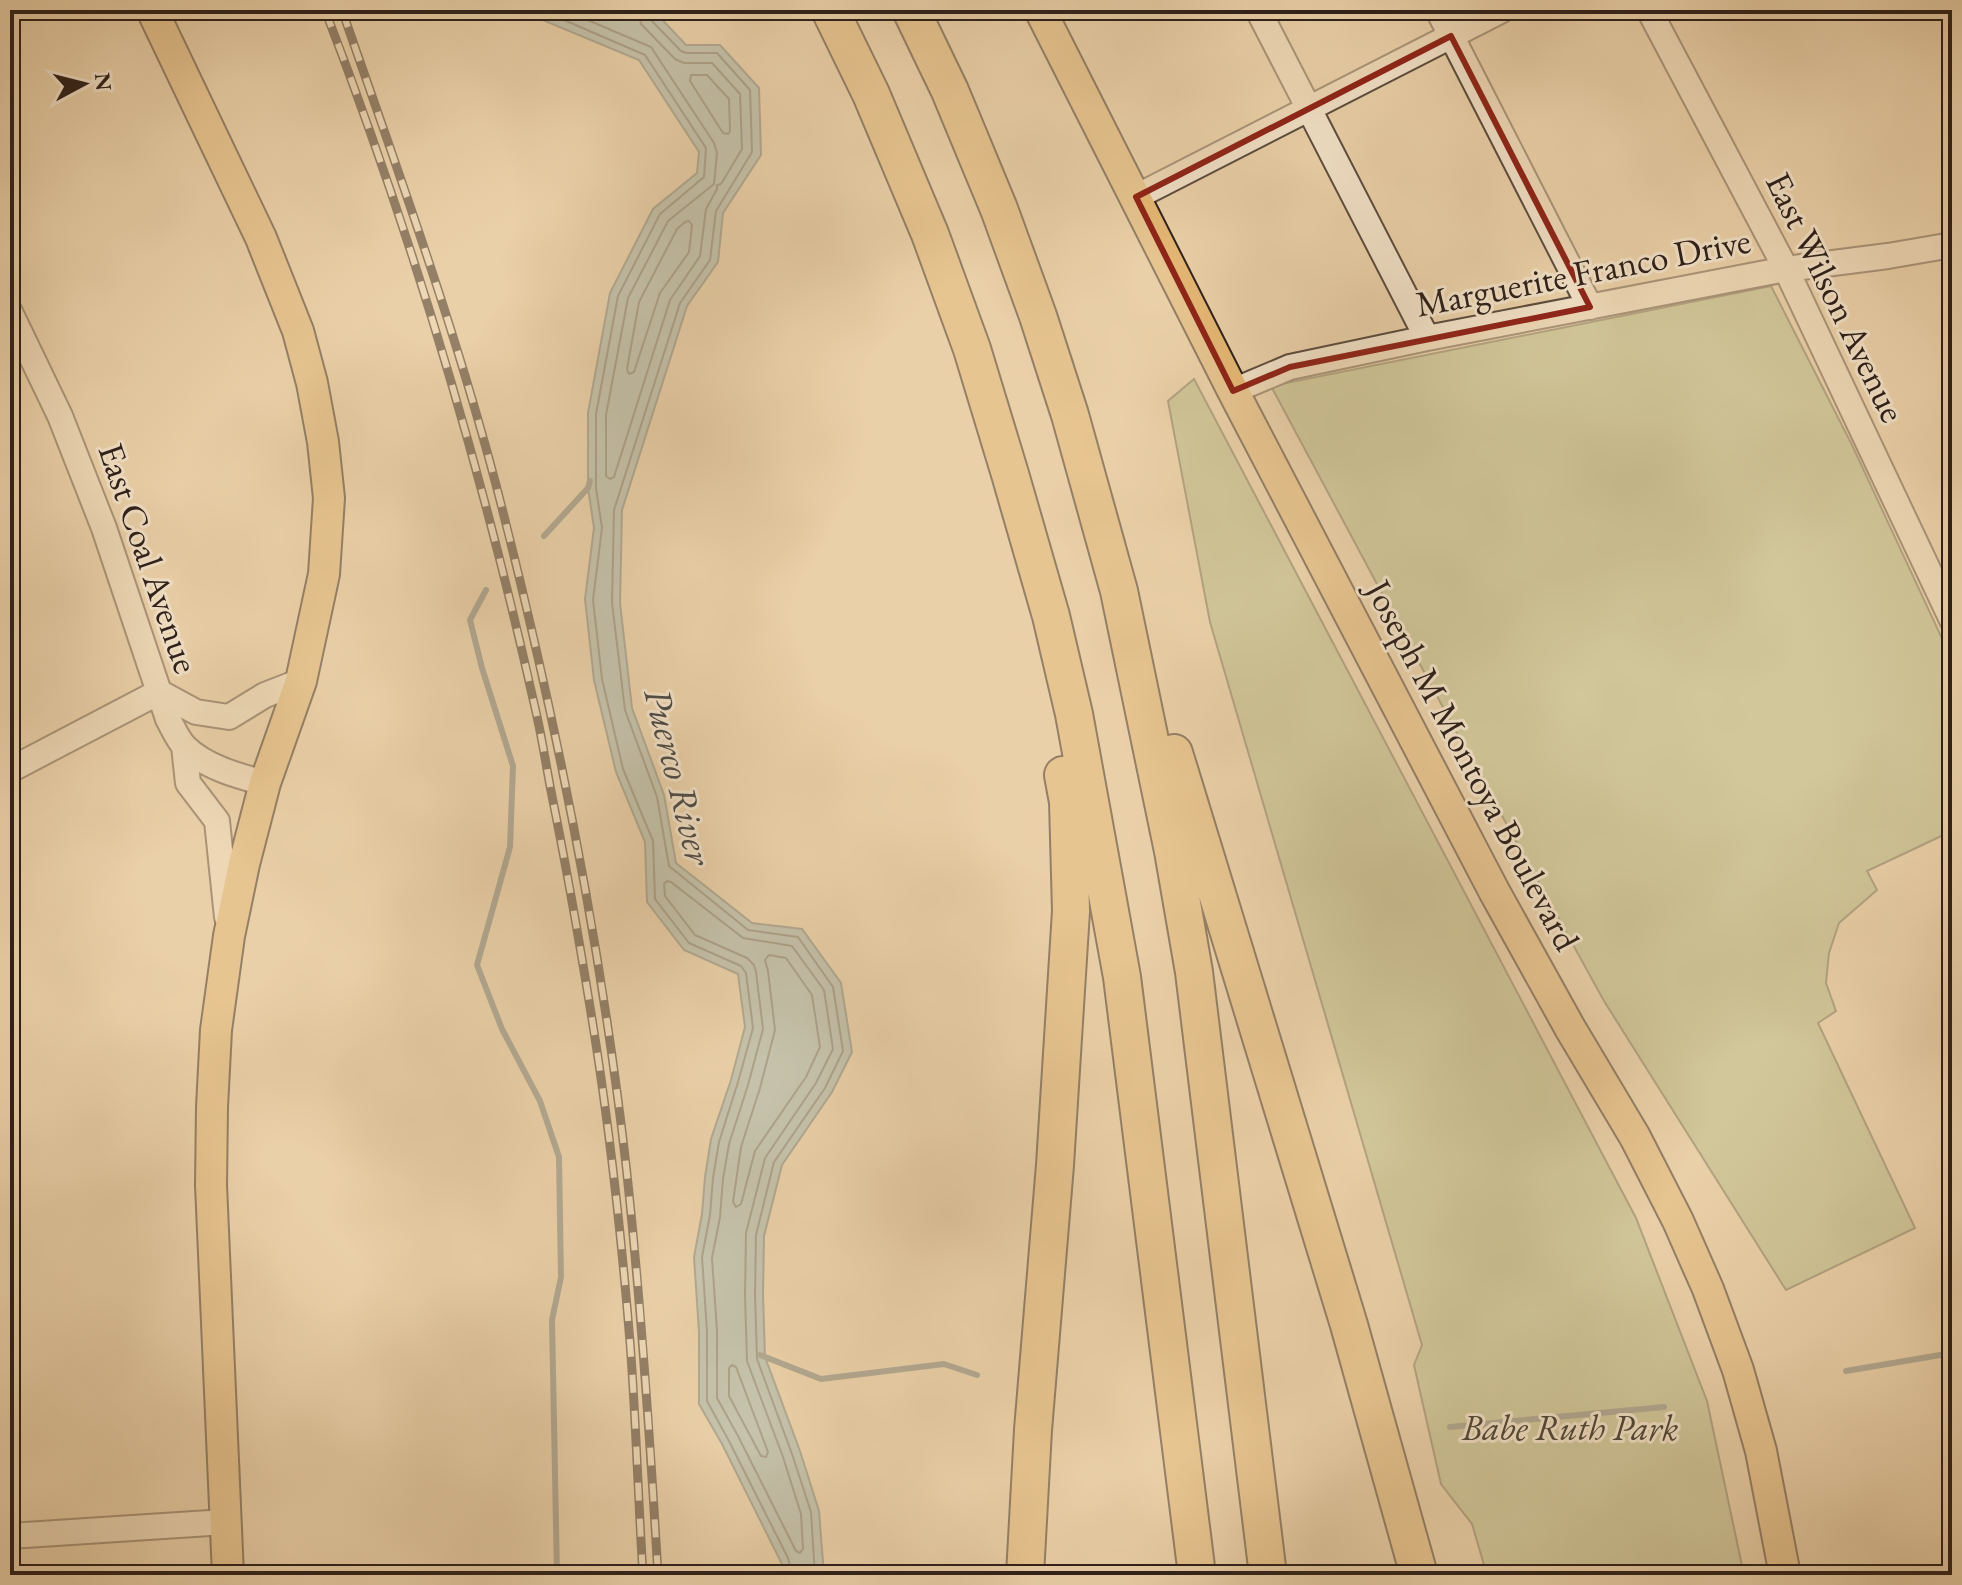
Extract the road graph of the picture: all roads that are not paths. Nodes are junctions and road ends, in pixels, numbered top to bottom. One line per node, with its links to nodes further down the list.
1 (152, 10): 21 (main road)
2 (830, 10): 19 (highway)
3 (911, 10): 18 (highway)
4 (1040, 10): 11 (main road, Joseph M Montoya Boulevard)
5 (1258, 10): 10 (street)
6 (1438, 10): 9 (street)
7 (1502, 10): 9 (street)
8 (1649, 10): 13 (street, East Wilson Avenue)
9 (1451, 36): 10 (street); 14 (street)
10 (1309, 108): 11 (street); 16 (street)
11 (1136, 197): 17 (main road, Joseph M Montoya Boulevard)
12 (1952, 245): 13 (street, Marguerite Franco Drive)
13 (1786, 269): 14 (street, Marguerite Franco Drive); 20 (street, East Wilson Avenue)
14 (1590, 307): 16 (street, Marguerite Franco Drive)
15 (12, 318): 22 (street, East Coal Avenue)
16 (1427, 338): 17 (street, Marguerite Franco Drive)
17 (1233, 391): 34 (main road, Joseph M Montoya Boulevard)
18 (1070, 415): 32 (highway); 33 (highway)
19 (1010, 474): 30 (highway); 31 (highway)
20 (1952, 620)
21 (301, 681): 22 (street); 25 (main road)
22 (159, 692): 23 (street, East Coal Avenue); 24 (street)
23 (184, 746): 25 (street, East Coal Avenue); 26 (street)
24 (10, 770)
25 (265, 783): 26 (main road)
26 (229, 936): 27 (main road)
27 (225, 1522): 28 (street); 29 (main road)
28 (10, 1536)
29 (228, 1575)
30 (1025, 1575)
31 (1197, 1575)
32 (1268, 1575)
33 (1419, 1575)
34 (1785, 1575)

